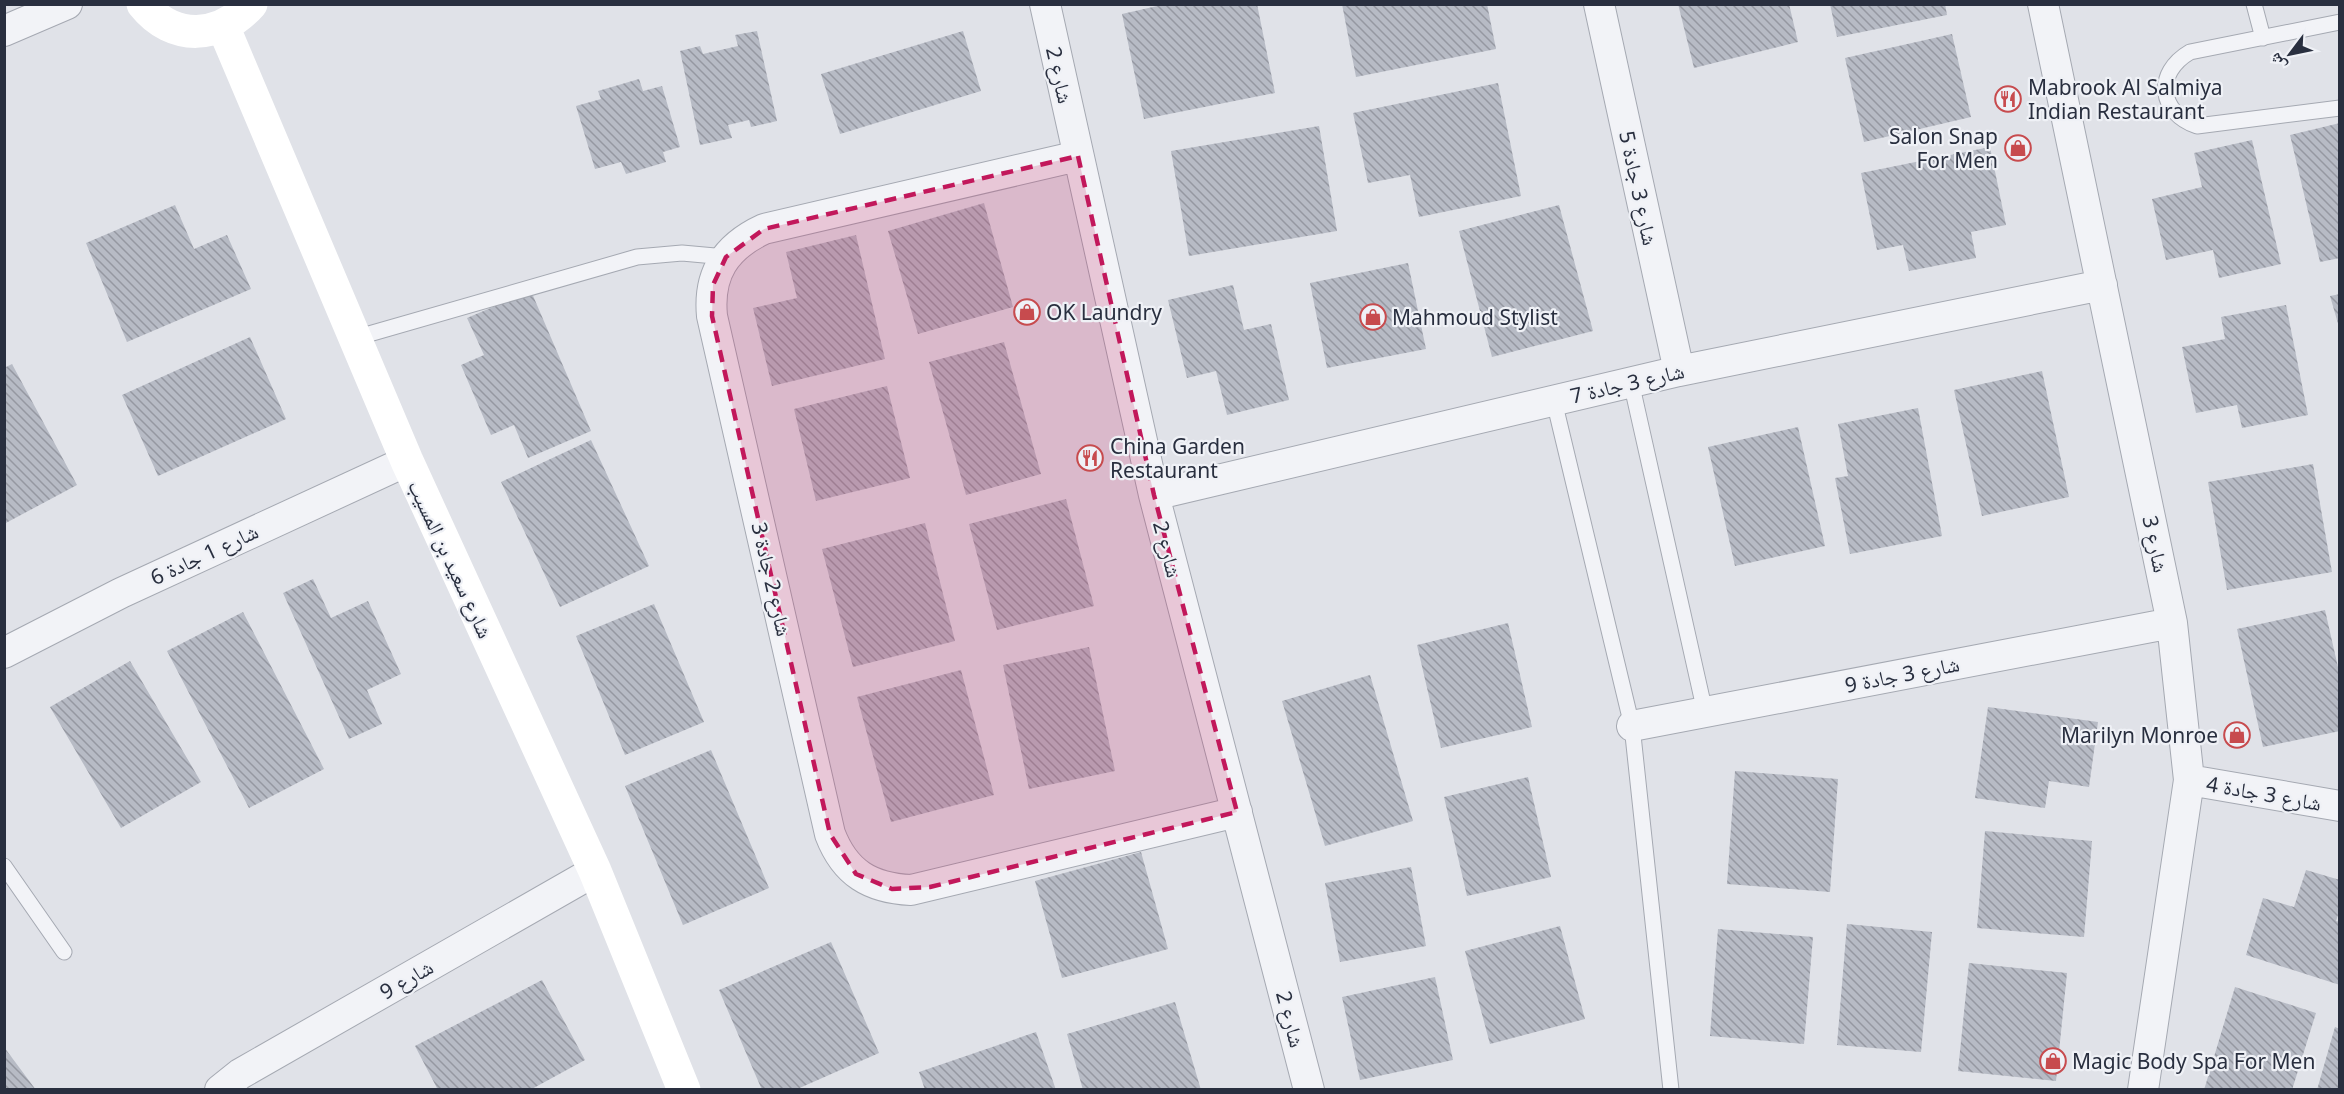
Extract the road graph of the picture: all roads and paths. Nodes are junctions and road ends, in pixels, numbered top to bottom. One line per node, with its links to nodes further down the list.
1 (67, 4): 10 (street)
2 (143, 4): 9 (street)
3 (251, 4): 9 (street)
4 (1045, 4): 13 (street, شارع 2)
5 (1599, 4): 17 (street, شارع 3 جادة 5)
6 (2043, 4): 15 (street, شارع 3)
7 (2254, 4): 11 (lane)
8 (2340, 22): 11 (lane)
9 (223, 26): 16 (street, شارع سعيد بن المسيب)
10 (4, 31)
11 (2263, 38): 12 (lane)
12 (2340, 108)
13 (1078, 156): 14 (street, شارع 2 جادة 3); 21 (street, شارع 2)
14 (726, 256): 16 (lane); 28 (street, شارع 2 جادة 3)
15 (2102, 285): 17 (street, شارع 3 جادة 7); 22 (street, شارع 3)
16 (355, 338): 20 (street, شارع سعيد بن المسيب)
17 (1679, 371): 18 (street, شارع 3 جادة 7)
18 (1631, 382): 19 (street, شارع 3 جادة 7); 24 (lane)
19 (1554, 401): 21 (street, شارع 3 جادة 7); 25 (lane)
20 (407, 461): 23 (street, شارع 1 جادة 6); 30 (street, شارع سعيد بن المسيب)
21 (1154, 495): 28 (street, شارع 2)
22 (2172, 623): 24 (street, شارع 3 جادة 9); 26 (street, شارع 3)
23 (4, 653)
24 (1705, 712): 25 (street, شارع 3 جادة 9)
25 (1632, 726): 35 (lane)
26 (2189, 780): 27 (street, شارع 3 جادة 4); 36 (street, شارع 3)
27 (2340, 806)
28 (1237, 812): 34 (street, شارع 2)
29 (4, 866): 31 (lane)
30 (595, 871): 32 (street, شارع 9); 33 (street, شارع سعيد بن المسيب)
31 (64, 952)
32 (220, 1089)
33 (684, 1089)
34 (1309, 1089)
35 (1671, 1089)
36 (2143, 1089)

